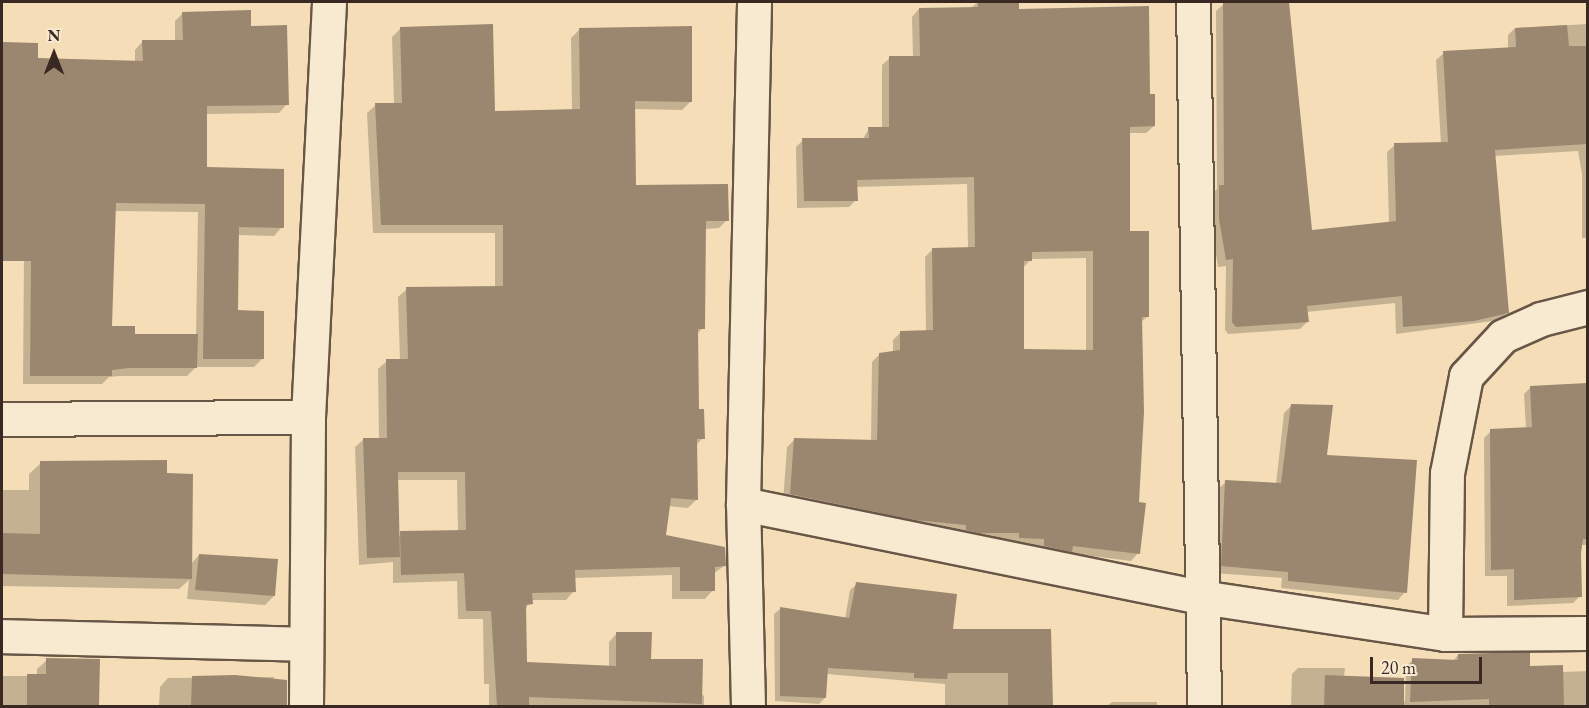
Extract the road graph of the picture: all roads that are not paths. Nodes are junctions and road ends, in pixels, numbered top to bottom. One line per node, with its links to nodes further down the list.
1 (329, 2): 5 (street)
2 (754, 2): 7 (street)
3 (1193, 2): 8 (street)
4 (1587, 307): 10 (street)
5 (308, 417): 6 (street); 12 (street)
6 (2, 419)
7 (743, 504): 8 (street); 14 (street)
8 (1201, 597): 10 (street); 15 (street)
9 (1587, 633): 10 (street)
10 (1445, 634)
11 (2, 636): 12 (street)
12 (305, 644): 13 (street)
13 (306, 706)
14 (748, 706)
15 (1204, 706)

